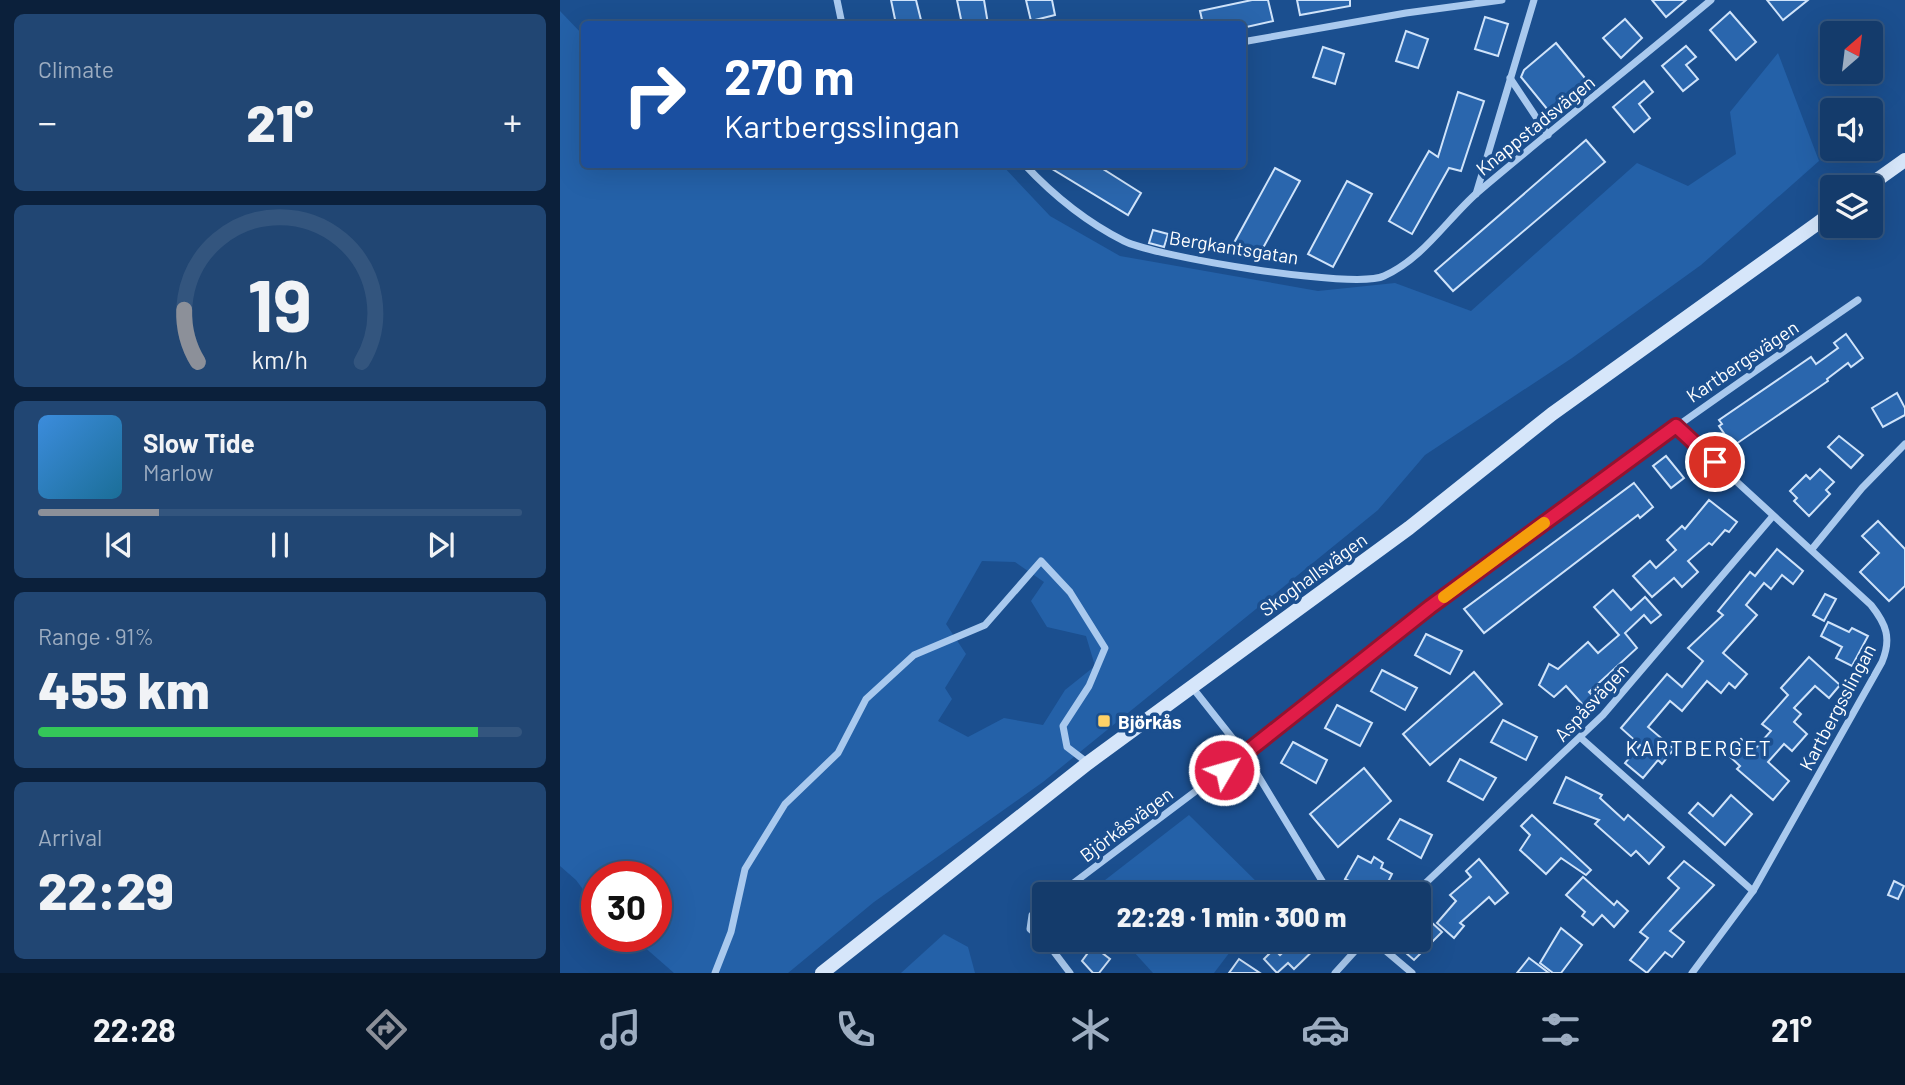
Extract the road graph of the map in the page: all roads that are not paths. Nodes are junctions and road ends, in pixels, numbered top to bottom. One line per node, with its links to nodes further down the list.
1 (837, 0): 5 (street)
2 (1502, 0): 6 (street)
3 (1534, 0): 7 (street)
4 (1711, 0): 8 (street, Knappstadsvägen)
5 (841, 21)
6 (1246, 41)
7 (1510, 78): 8 (street); 12 (street)
8 (1548, 135): 12 (street, Knappstadsvägen)
9 (1905, 160): 11 (main road)
10 (1028, 168): 14 (street, Bergkantsgatan)
11 (1883, 176)
12 (1476, 194): 14 (street, Knappstadsvägen)
13 (1820, 222): 20 (main road, Skoghallsvägen)
14 (1383, 277)
15 (1858, 300): 16 (street, Kartbergsvägen)
16 (1676, 426): 18 (street, Kartbergsslingan); 22 (street, Kartbergsvägen)
17 (1905, 444): 19 (street)
18 (1773, 516): 19 (street, Kartbergsslingan); 21 (street, Aspåsvägen)
19 (1812, 549): 27 (street, Kartbergsslingan)
20 (1192, 687): 22 (street); 23 (main road, Skoghallsvägen)
21 (1581, 738): 26 (street, Aspåsvägen); 27 (street)
22 (1244, 754): 24 (street, Björkåsvägen); 25 (street)
23 (1088, 763): 31 (street); 32 (main road, Skoghallsvägen)
24 (1075, 882)
25 (1323, 882)
26 (1427, 882)
27 (1753, 891): 36 (street, Kartbergsslingan)
28 (1054, 952): 33 (street)
29 (1355, 952): 34 (street)
30 (1387, 952): 35 (street)
31 (715, 973)
32 (822, 973)
33 (1070, 973)
34 (1335, 973)
35 (1412, 973)
36 (1692, 973)

